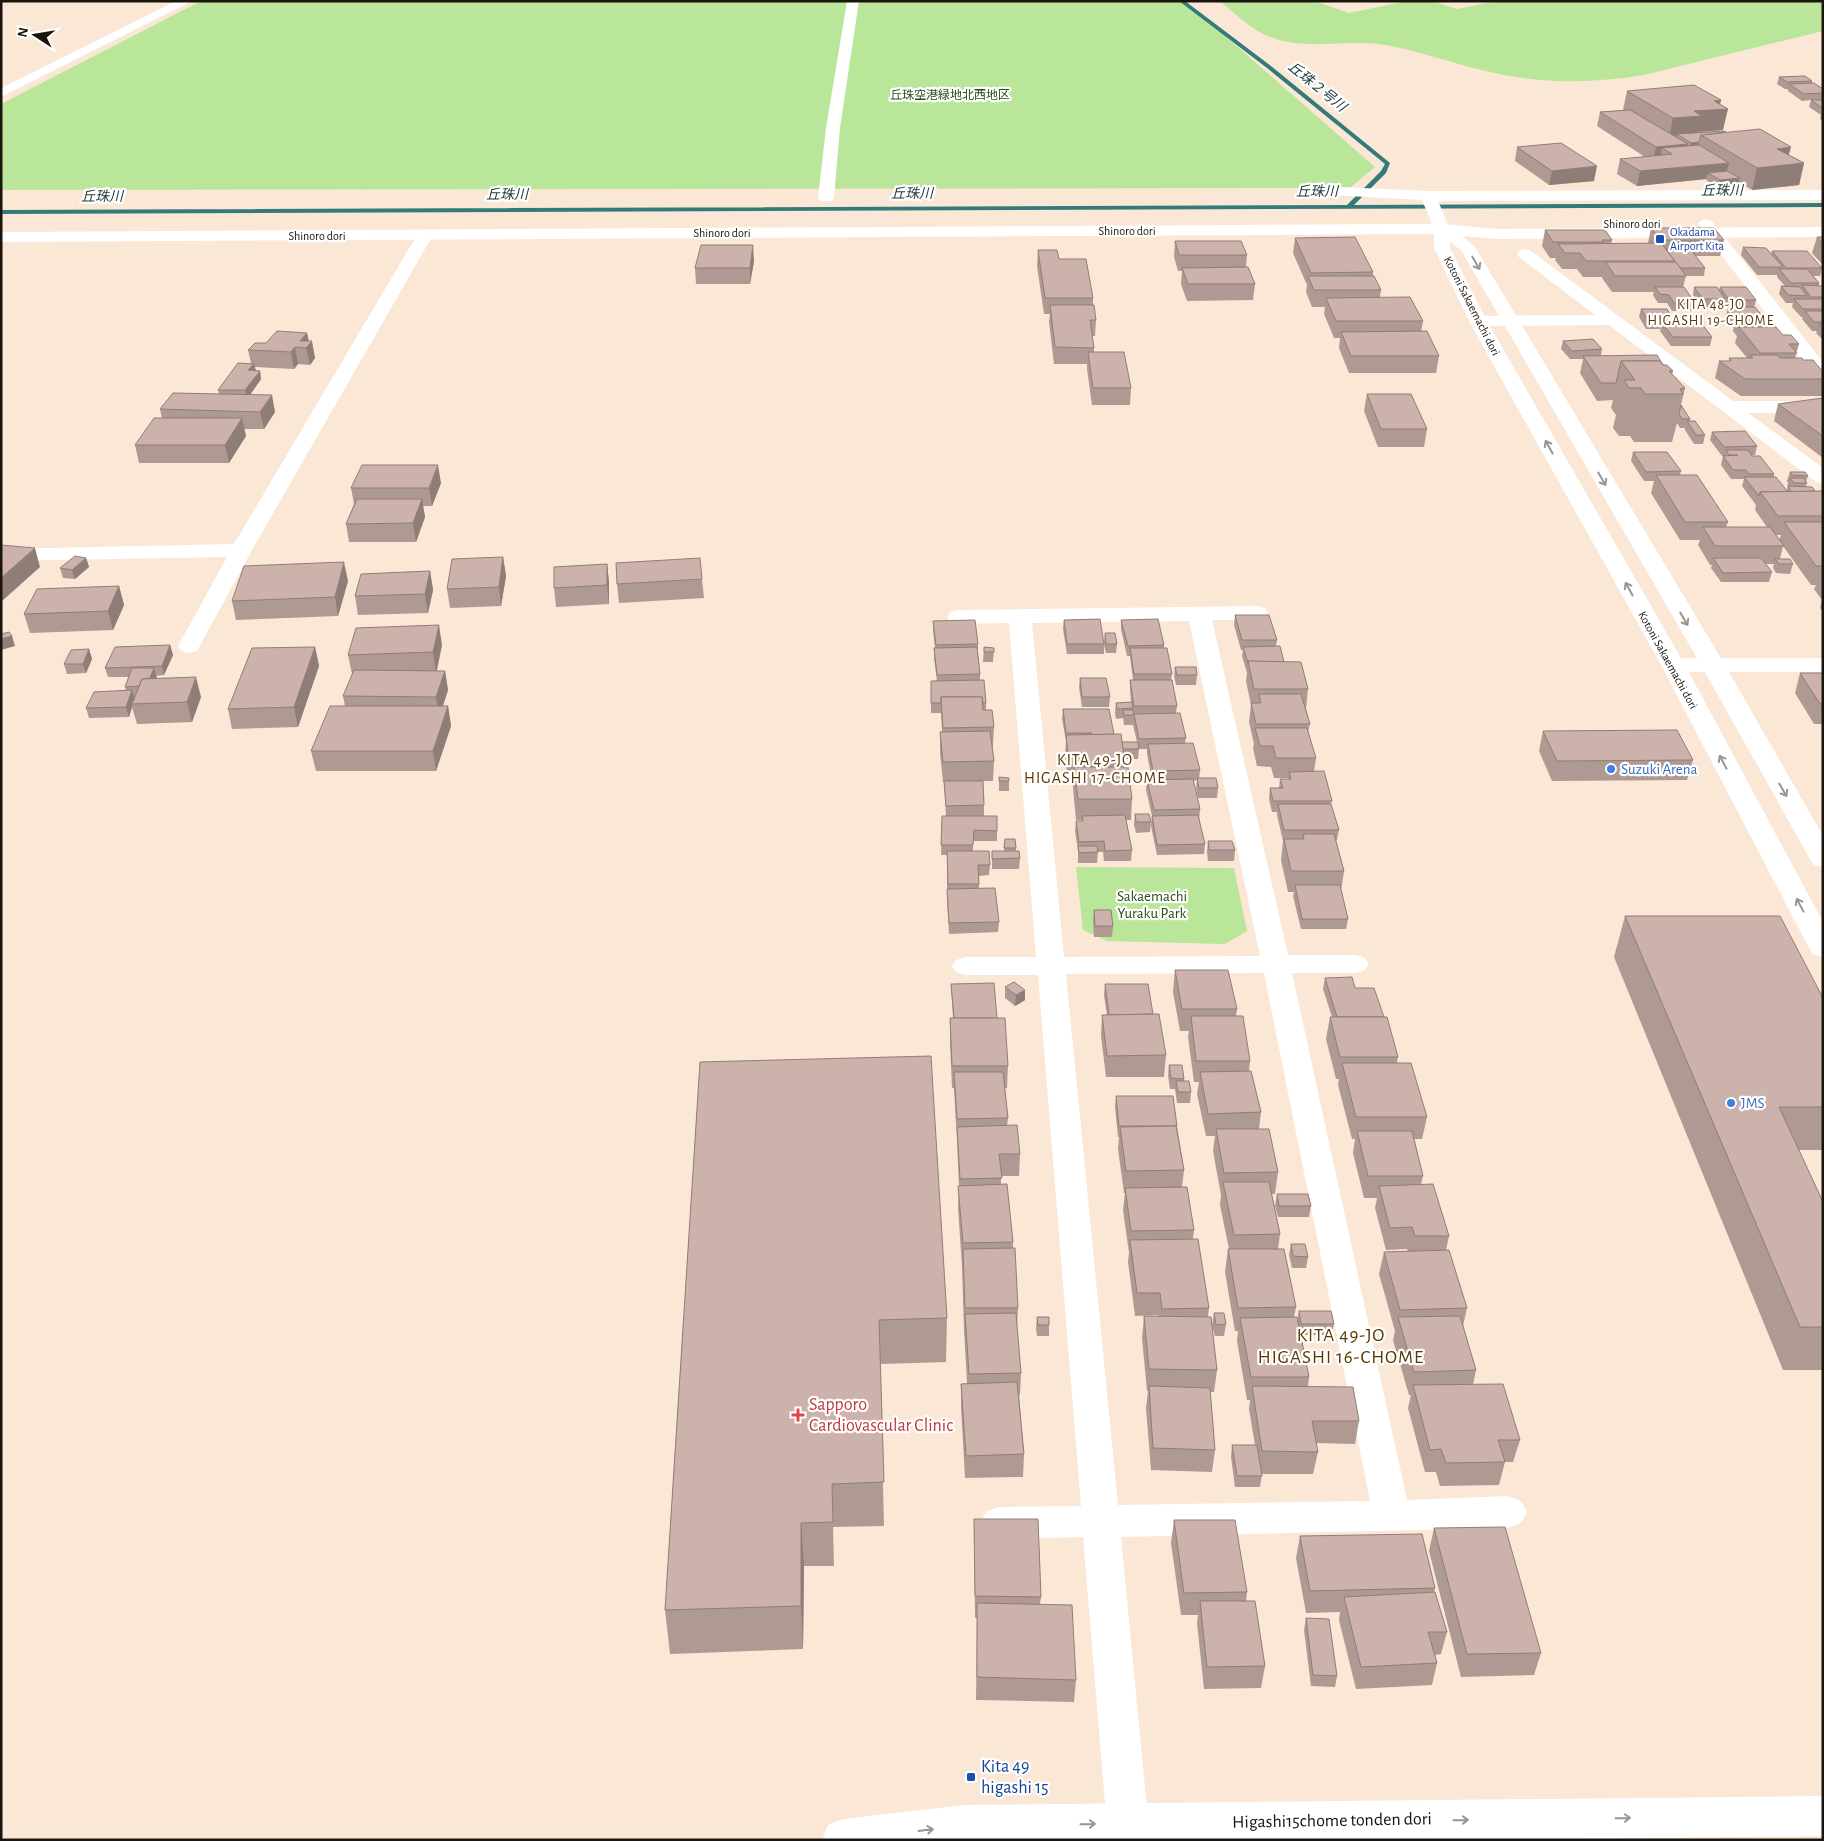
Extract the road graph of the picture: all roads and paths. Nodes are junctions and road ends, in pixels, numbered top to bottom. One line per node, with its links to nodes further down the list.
1 (186, 1): 3 (street)
2 (853, 1): 6 (street)
3 (1, 93)
4 (1317, 191): 7 (street)
5 (1823, 195): 7 (street)
6 (826, 198)
7 (1434, 209): 9 (street, Shinoro dori); 11 (street, Shinoro dori); 15 (street, Kotoni Sakaemachi dori); 16 (street, Kotoni Sakaemachi dori, one-way to 16)
8 (1823, 223): 9 (street, Shinoro dori)
9 (1708, 228): 10 (street, Shinoro dori); 17 (street)
10 (1823, 232)
11 (425, 235): 12 (street, Shinoro dori); 21 (street)
12 (1, 237)
13 (1524, 254): 14 (street)
14 (1612, 320): 16 (street); 18 (street)
15 (1478, 321): 16 (street); 28 (street, Kotoni Sakaemachi dori, one-way to 15)
16 (1510, 322): 29 (street, Kotoni Sakaemachi dori, one-way to 29)
17 (1823, 375)
18 (1727, 407): 19 (street); 20 (street)
19 (1823, 407)
20 (1823, 478)
21 (241, 550): 22 (street); 27 (street)
22 (1, 555)
23 (1257, 613): 24 (street)
24 (1199, 614): 26 (street); 33 (street)
25 (958, 617): 26 (street)
26 (1020, 617): 36 (street)
27 (189, 646)
28 (1673, 665): 29 (street); 32 (street, Kotoni Sakaemachi dori, one-way to 28)
29 (1712, 665): 30 (street); 31 (street, Kotoni Sakaemachi dori, one-way to 31)
30 (1823, 665)
31 (1823, 859)
32 (1823, 948)
33 (1276, 964): 34 (street); 36 (street); 38 (street)
34 (1355, 964)
35 (966, 966): 36 (street)
36 (1052, 966): 39 (street)
37 (1508, 1512): 38 (street)
38 (1392, 1516): 39 (street)
39 (1101, 1521): 40 (street); 42 (street)
40 (978, 1523)
41 (1823, 1816): 42 (street, Higashi15chome tonden dori, one-way to 41)
42 (1128, 1831): 43 (street, Higashi15chome tonden dori, one-way to 42)
43 (1030, 1832): 44 (street, Higashi15chome tonden dori, one-way to 43)
44 (843, 1840)

